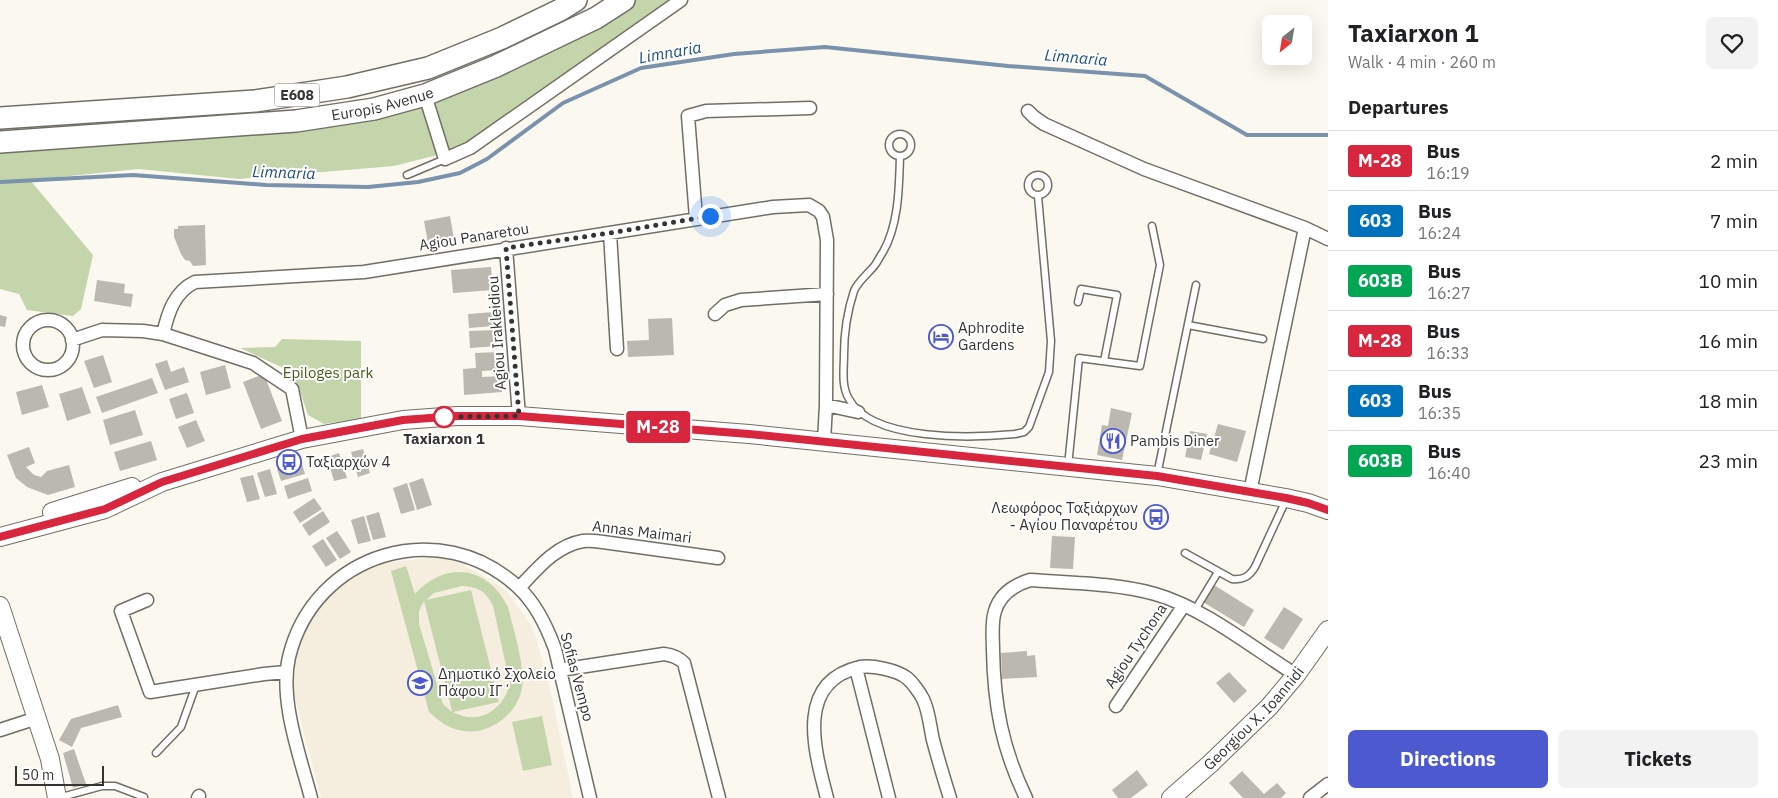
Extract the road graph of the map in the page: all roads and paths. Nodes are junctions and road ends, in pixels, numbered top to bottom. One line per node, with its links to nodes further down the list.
1 (576, 0): 7 (highway, Europis Avenue / E608)
2 (624, 0): 4 (highway, Europis Avenue / E608)
3 (680, 0): 10 (street)
4 (425, 95): 8 (highway, Europis Avenue / E608); 10 (street)
5 (810, 108): 13 (street)
6 (1028, 110): 15 (street)
7 (0, 118)
8 (0, 142)
9 (900, 156): 30 (lane)
10 (445, 159): 11 (lane)
11 (407, 175)
12 (1038, 196): 30 (lane)
13 (696, 218): 16 (street, Agiou Panaretou); 20 (street, Agiou Panaretou)
14 (1152, 226): 28 (lane)
15 (1305, 228): 17 (street); 36 (street)
16 (610, 233): 18 (street, Agiou Panaretou); 27 (street)
17 (1328, 239)
18 (506, 248): 24 (street, Agiou Panaretou); 31 (street, Agiou Irakleidiou)
19 (1196, 285): 23 (lane)
20 (827, 294): 22 (street); 29 (street)
21 (1078, 302): 28 (lane)
22 (715, 314)
23 (1188, 325): 25 (lane); 35 (lane)
24 (163, 334): 26 (street); 32 (street)
25 (1263, 339)
26 (72, 340)
27 (617, 348)
28 (1104, 361): 34 (lane)
29 (826, 405): 30 (street); 33 (street)
30 (858, 412)
31 (519, 416): 32 (main road); 33 (main road)
32 (302, 439): 39 (main road)
33 (824, 442): 34 (main road)
34 (1068, 467): 35 (main road)
35 (1157, 476): 36 (main road)
36 (1250, 492): 37 (main road)
37 (1286, 498): 38 (main road); 43 (lane)
38 (1328, 510)
39 (5, 533): 40 (main road)
40 (0, 548)
41 (1185, 553): 43 (lane)
42 (718, 558): 44 (street, Annas Maimari)
43 (1218, 572): 47 (lane)
44 (519, 588): 51 (street, Sofias Vempo); 52 (street, Sofias Vempo)
45 (147, 600): 54 (street)
46 (0, 606): 56 (main road)
47 (1190, 608): 53 (street); 55 (street, Agiou Tychona); 68 (street)
48 (1328, 630): 53 (main road, Georgiou X. Ioannidi)
49 (0, 641): 56 (main road)
50 (856, 668): 65 (street); 66 (street); 67 (street)
51 (560, 670): 63 (street, Sofias Vempo); 64 (street)
52 (286, 672): 54 (street); 62 (street, Sofias Vempo)
53 (1296, 675): 69 (main road, Georgiou X. Ioannidi)
54 (196, 684): 58 (lane)
55 (1116, 706)
56 (33, 719): 57 (street)
57 (0, 730)
58 (156, 753)
59 (1328, 784): 70 (street)
60 (144, 797): 61 (lane)
61 (58, 798)
62 (311, 798)
63 (590, 798)
64 (719, 798)
65 (827, 798)
66 (889, 798)
67 (950, 798)
68 (1026, 798)
69 (1171, 798)
70 (1310, 798)

